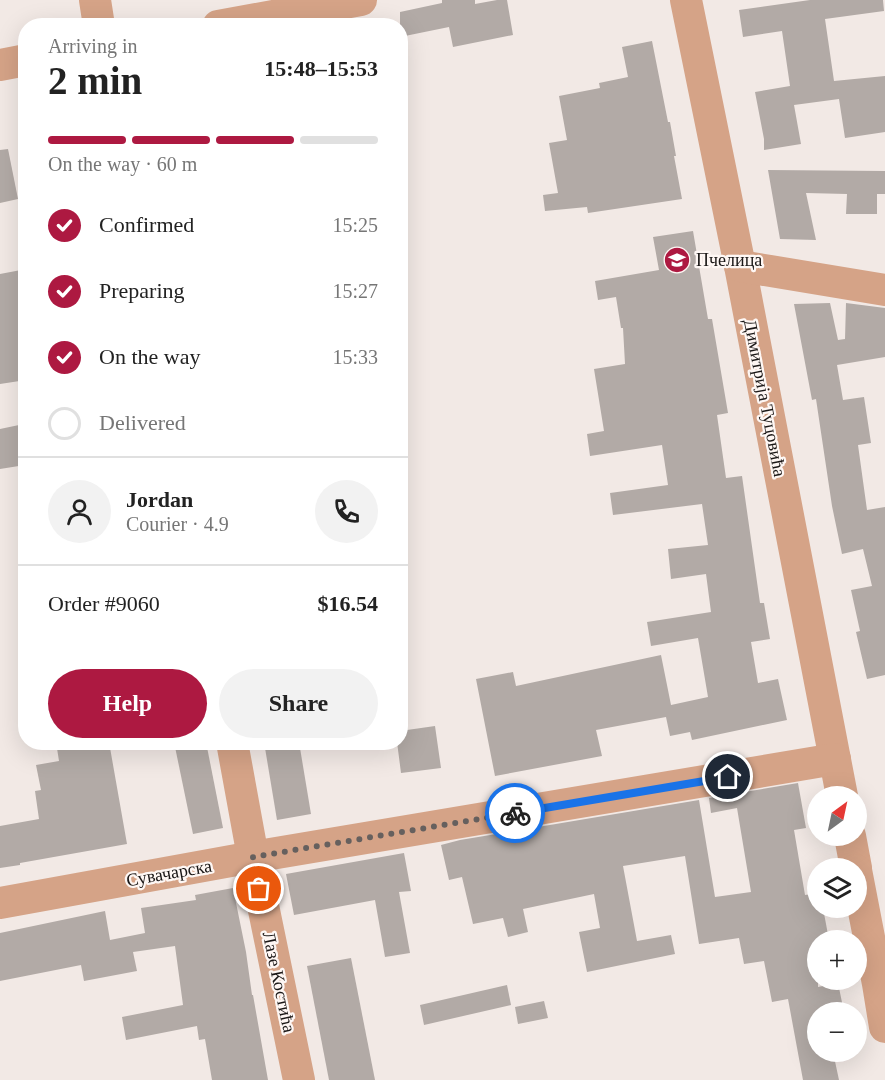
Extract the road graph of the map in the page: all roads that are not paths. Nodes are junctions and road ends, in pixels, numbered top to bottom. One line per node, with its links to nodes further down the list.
1 (95, 0): 4 (street)
2 (361, 0): 5 (street)
3 (686, 0): 8 (street, Димитрија Туцовића)
4 (98, 18)
5 (262, 18)
6 (18, 62): 7 (street)
7 (0, 65)
8 (740, 266): 9 (street); 11 (street, Димитрија Туцовића)
9 (885, 290)
10 (233, 750): 13 (street, Лазе Костића)
11 (835, 759): 12 (street, Димитрија Туцовића); 13 (street, Сувачарска)
12 (840, 786)
13 (253, 857): 14 (street, Сувачарска); 18 (street, Лазе Костића)
14 (0, 903)
15 (867, 917): 16 (street)
16 (882, 983): 17 (street)
17 (885, 1028)
18 (299, 1080)

